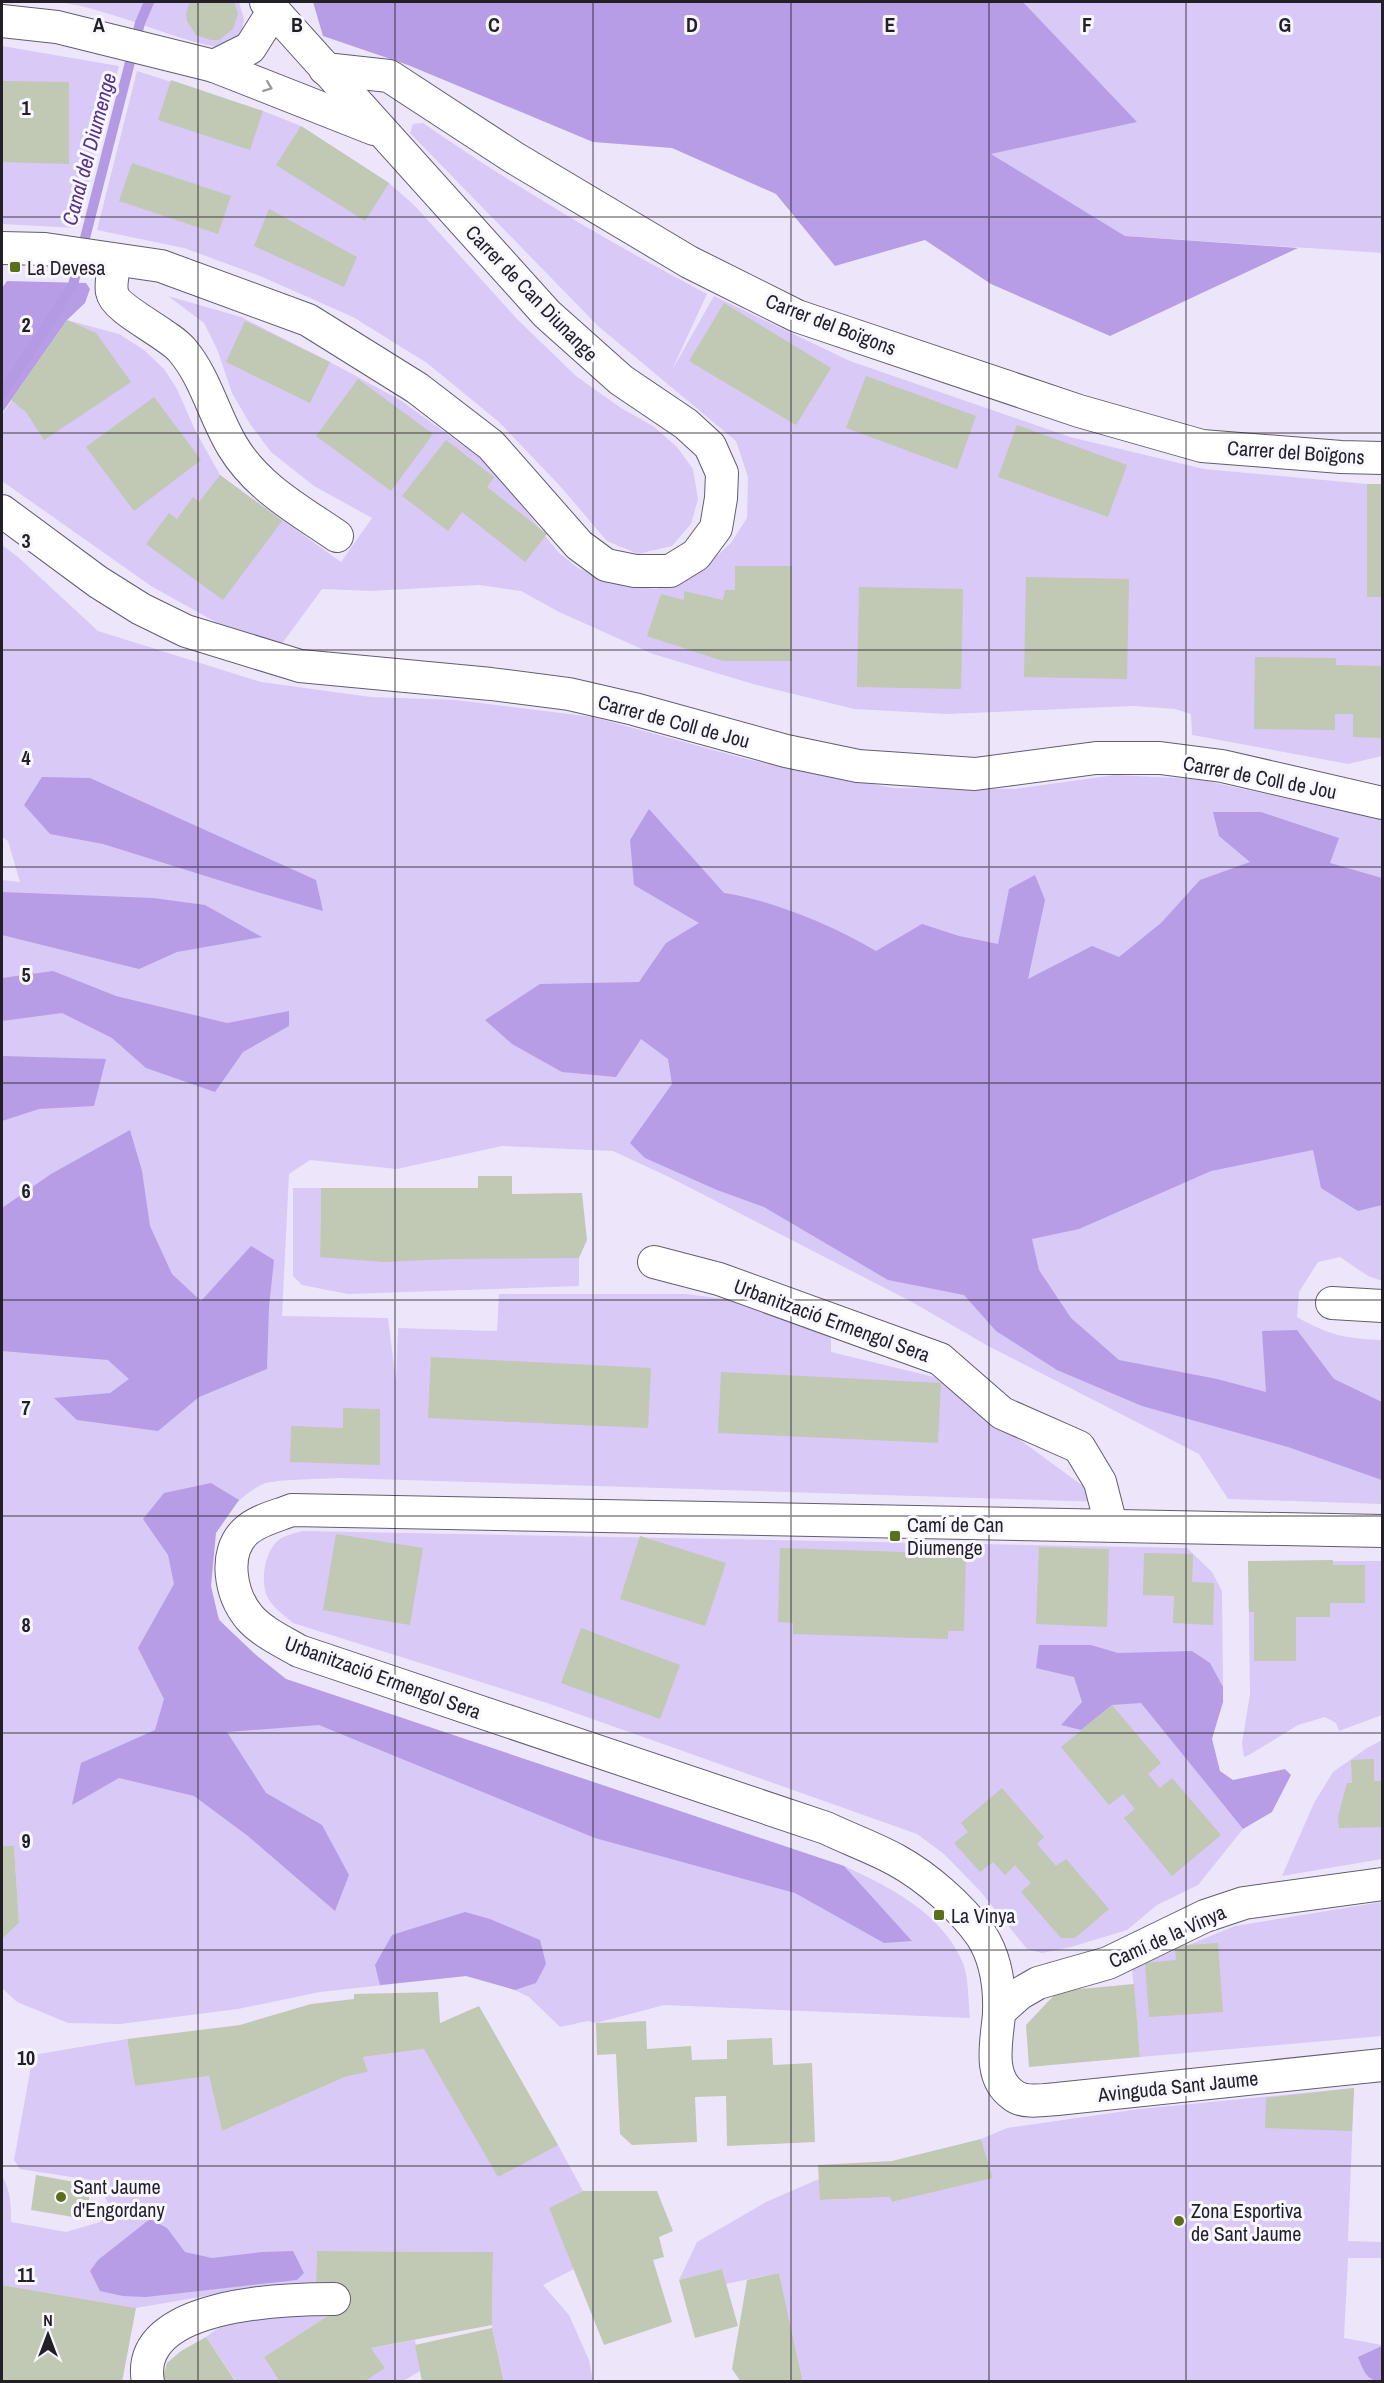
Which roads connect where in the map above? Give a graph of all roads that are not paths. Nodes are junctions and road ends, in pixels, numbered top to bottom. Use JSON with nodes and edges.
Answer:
{"nodes":[{"id":1,"x":270,"y":6,"type":"edge"},
{"id":2,"x":2,"y":21,"type":"edge"},
{"id":3,"x":214,"y":66,"type":"junction"},
{"id":4,"x":325,"y":69,"type":"junction"},
{"id":5,"x":380,"y":131,"type":"junction"},
{"id":6,"x":2,"y":248,"type":"edge"},
{"id":7,"x":116,"y":260,"type":"junction"},
{"id":8,"x":1383,"y":458,"type":"edge"},
{"id":9,"x":2,"y":511,"type":"edge"},
{"id":10,"x":337,"y":536,"type":"dead end"},
{"id":11,"x":1383,"y":803,"type":"edge"},
{"id":12,"x":654,"y":1262,"type":"dead end"},
{"id":13,"x":1332,"y":1303,"type":"dead end"},
{"id":14,"x":1383,"y":1306,"type":"edge"},
{"id":15,"x":1111,"y":1525,"type":"junction"},
{"id":16,"x":1383,"y":1531,"type":"edge"},
{"id":17,"x":1383,"y":1884,"type":"edge"},
{"id":18,"x":999,"y":2012,"type":"junction"},
{"id":19,"x":995,"y":2061,"type":"joint"},
{"id":20,"x":1383,"y":2065,"type":"edge"},
{"id":21,"x":334,"y":2298,"type":"dead end"},
{"id":22,"x":148,"y":2382,"type":"edge"}],
"edges":[{"from":1,"to":3,"type":"street"},
{"from":1,"to":4,"type":"street","name":"Carrer de Can Diunange"},
{"from":2,"to":3,"type":"street"},
{"from":3,"to":5,"type":"street","one_way":true},
{"from":4,"to":5,"type":"street","name":"Carrer de Can Diunange"},
{"from":4,"to":8,"type":"street","name":"Carrer del Boïgons"},
{"from":5,"to":7,"type":"street","name":"Carrer de Can Diunange"},
{"from":6,"to":7,"type":"street","name":"Carrer de Can Diunange"},
{"from":7,"to":10,"type":"street"},
{"from":9,"to":11,"type":"street","name":"Carrer de Coll de Jou"},
{"from":12,"to":15,"type":"street","name":"Urbanització Ermengol Sera"},
{"from":13,"to":14,"type":"street"},
{"from":15,"to":16,"type":"street","name":"Urbanització Ermengol Sera"},
{"from":15,"to":18,"type":"street","name":"Urbanització Ermengol Sera"},
{"from":17,"to":18,"type":"street","name":"Camí de la Vinya"},
{"from":18,"to":19,"type":"street","name":"Urbanització Ermengol Sera"},
{"from":19,"to":20,"type":"street","name":"Avinguda Sant Jaume"},
{"from":21,"to":22,"type":"street"}]}
